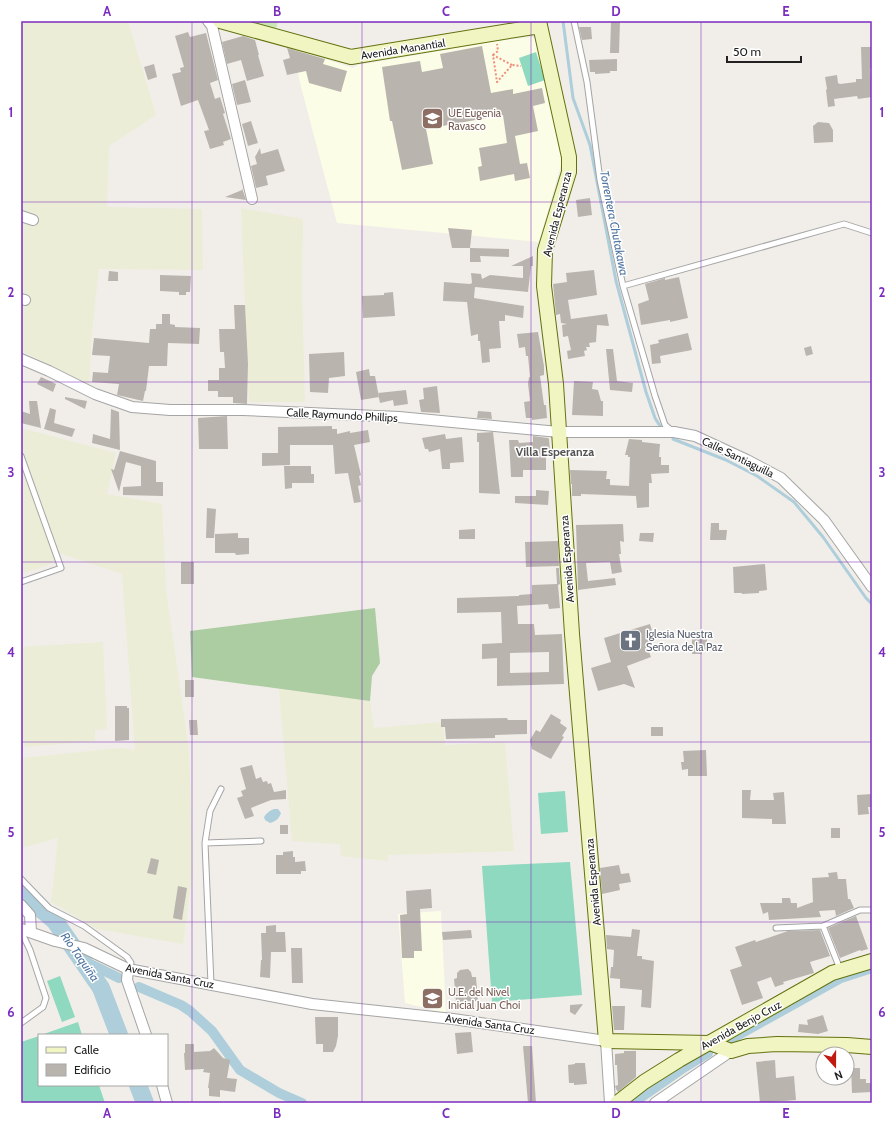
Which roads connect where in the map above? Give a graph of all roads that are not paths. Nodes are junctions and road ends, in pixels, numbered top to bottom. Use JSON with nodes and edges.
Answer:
{"nodes":[{"id":1,"x":208,"y":21,"type":"edge"},
{"id":2,"x":220,"y":21,"type":"edge"},
{"id":3,"x":574,"y":21,"type":"edge"},
{"id":4,"x":540,"y":23,"type":"edge"},
{"id":5,"x":252,"y":199,"type":"dead end"},
{"id":6,"x":21,"y":216,"type":"edge"},
{"id":7,"x":33,"y":220,"type":"dead end"},
{"id":8,"x":872,"y":233,"type":"edge"},
{"id":9,"x":623,"y":286,"type":"junction"},
{"id":10,"x":21,"y":359,"type":"edge"},
{"id":11,"x":559,"y":432,"type":"junction"},
{"id":12,"x":672,"y":432,"type":"junction"},
{"id":13,"x":21,"y":456,"type":"edge"},
{"id":14,"x":21,"y":582,"type":"edge"},
{"id":15,"x":872,"y":587,"type":"edge"},
{"id":16,"x":221,"y":789,"type":"dead end"},
{"id":17,"x":260,"y":841,"type":"dead end"},
{"id":18,"x":205,"y":843,"type":"junction"},
{"id":19,"x":21,"y":879,"type":"edge"},
{"id":20,"x":21,"y":905,"type":"edge"},
{"id":21,"x":872,"y":910,"type":"edge"},
{"id":22,"x":823,"y":926,"type":"junction"},
{"id":23,"x":776,"y":928,"type":"dead end"},
{"id":24,"x":24,"y":931,"type":"edge"},
{"id":25,"x":872,"y":962,"type":"edge"},
{"id":26,"x":128,"y":969,"type":"junction"},
{"id":27,"x":840,"y":970,"type":"junction"},
{"id":28,"x":211,"y":984,"type":"junction"},
{"id":29,"x":21,"y":1023,"type":"edge"},
{"id":30,"x":146,"y":1034,"type":"edge"},
{"id":31,"x":606,"y":1041,"type":"junction"},
{"id":32,"x":710,"y":1043,"type":"junction"},
{"id":33,"x":872,"y":1047,"type":"edge"},
{"id":34,"x":731,"y":1051,"type":"junction"},
{"id":35,"x":162,"y":1086,"type":"edge"},
{"id":36,"x":167,"y":1103,"type":"edge"},
{"id":37,"x":610,"y":1103,"type":"edge"},
{"id":38,"x":617,"y":1103,"type":"edge"},
{"id":39,"x":655,"y":1103,"type":"edge"}],
"edges":[{"from":1,"to":5,"type":"street"},
{"from":2,"to":4,"type":"main road","name":"Avenida Manantial"},
{"from":3,"to":9,"type":"lane"},
{"from":4,"to":11,"type":"main road","name":"Avenida Esperanza"},
{"from":6,"to":7,"type":"street"},
{"from":8,"to":9,"type":"lane"},
{"from":9,"to":12,"type":"lane"},
{"from":10,"to":11,"type":"street","name":"Calle Raymundo Phillips"},
{"from":11,"to":12,"type":"street","name":"Calle Raymundo Phillips"},
{"from":11,"to":31,"type":"main road","name":"Avenida Esperanza"},
{"from":12,"to":15,"type":"street","name":"Calle Santiaguilla"},
{"from":13,"to":14,"type":"lane"},
{"from":16,"to":18,"type":"lane"},
{"from":17,"to":18,"type":"lane"},
{"from":18,"to":28,"type":"lane"},
{"from":19,"to":26,"type":"lane"},
{"from":20,"to":24,"type":"street"},
{"from":21,"to":22,"type":"lane"},
{"from":22,"to":23,"type":"lane"},
{"from":22,"to":27,"type":"lane"},
{"from":24,"to":26,"type":"street","name":"Avenida Santa Cruz"},
{"from":24,"to":29,"type":"lane"},
{"from":25,"to":27,"type":"main road","name":"Avenida Benjo Cruz"},
{"from":26,"to":28,"type":"street","name":"Avenida Santa Cruz"},
{"from":26,"to":30,"type":"street"},
{"from":27,"to":32,"type":"main road","name":"Avenida Benjo Cruz"},
{"from":28,"to":31,"type":"street","name":"Avenida Santa Cruz"},
{"from":31,"to":32,"type":"main road","name":"Avenida Santa Cruz"},
{"from":31,"to":37,"type":"street","name":"Avenida Esperanza"},
{"from":32,"to":34,"type":"main road","name":"Avenida Santa Cruz"},
{"from":32,"to":38,"type":"main road","name":"Avenida Benjo Cruz"},
{"from":33,"to":34,"type":"main road"},
{"from":34,"to":39,"type":"street","name":"Avenida Benjo Cruz"},
{"from":35,"to":36,"type":"street"}]}
